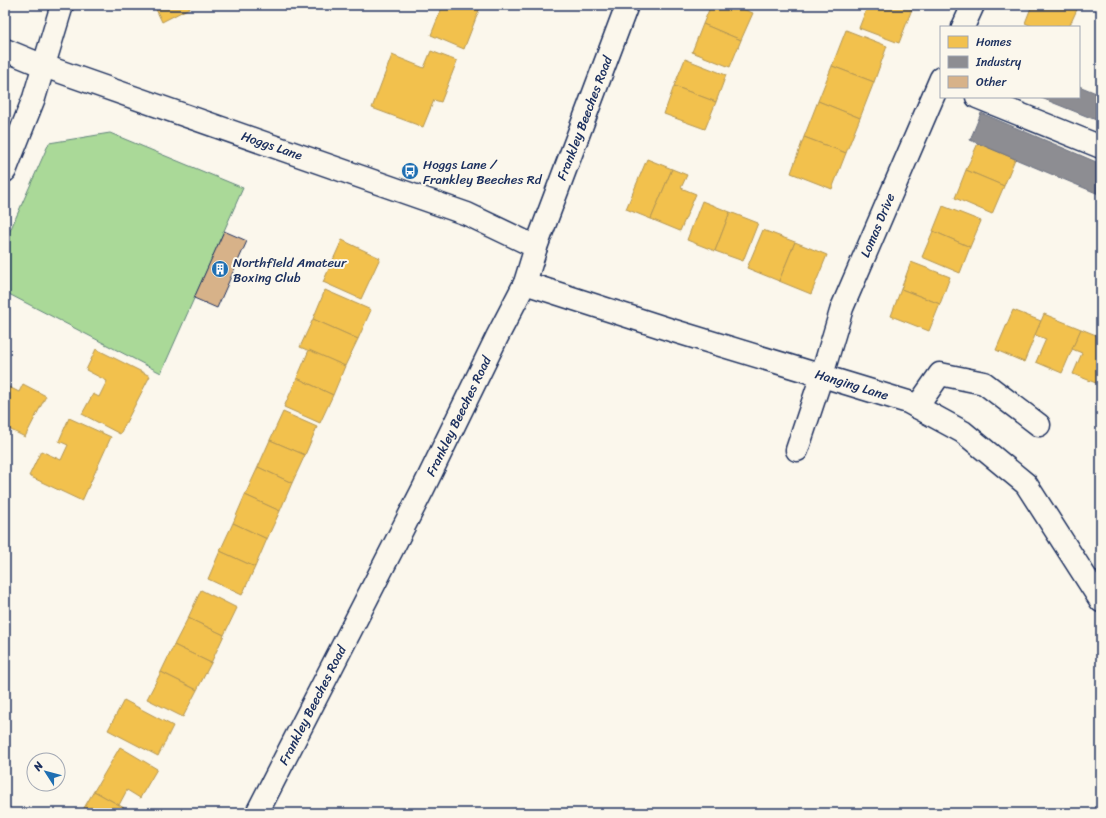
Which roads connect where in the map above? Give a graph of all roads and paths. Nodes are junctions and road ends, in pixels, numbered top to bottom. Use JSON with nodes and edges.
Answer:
{"nodes":[{"id":1,"x":62,"y":5,"type":"edge"},
{"id":2,"x":627,"y":5,"type":"edge"},
{"id":3,"x":973,"y":5,"type":"edge"},
{"id":4,"x":963,"y":26,"type":"edge"},
{"id":5,"x":5,"y":50,"type":"edge"},
{"id":6,"x":44,"y":66,"type":"junction"},
{"id":7,"x":940,"y":83,"type":"edge"},
{"id":8,"x":979,"y":98,"type":"edge"},
{"id":9,"x":1101,"y":147,"type":"edge"},
{"id":10,"x":5,"y":171,"type":"edge"},
{"id":11,"x":536,"y":247,"type":"junction"},
{"id":12,"x":525,"y":283,"type":"junction"},
{"id":13,"x":822,"y":375,"type":"junction"},
{"id":14,"x":917,"y":407,"type":"junction"},
{"id":15,"x":1039,"y":425,"type":"dead end"},
{"id":16,"x":796,"y":450,"type":"dead end"},
{"id":17,"x":1101,"y":601,"type":"edge"},
{"id":18,"x":257,"y":813,"type":"edge"}],
"edges":[{"from":1,"to":6,"type":"street"},
{"from":2,"to":11,"type":"street","name":"Frankley Beeches Road"},
{"from":3,"to":4,"type":"street"},
{"from":5,"to":6,"type":"street","name":"Hoggs Lane"},
{"from":6,"to":10,"type":"street"},
{"from":6,"to":11,"type":"street","name":"Hoggs Lane"},
{"from":7,"to":13,"type":"street","name":"Lomas Drive"},
{"from":8,"to":9,"type":"street"},
{"from":11,"to":12,"type":"street","name":"Frankley Beeches Road"},
{"from":12,"to":13,"type":"street","name":"Hanging Lane"},
{"from":12,"to":18,"type":"street","name":"Frankley Beeches Road"},
{"from":13,"to":14,"type":"street","name":"Hanging Lane"},
{"from":13,"to":16,"type":"street","name":"Lomas Drive"},
{"from":14,"to":15,"type":"street"},
{"from":14,"to":17,"type":"street","name":"Hanging Lane"}]}
